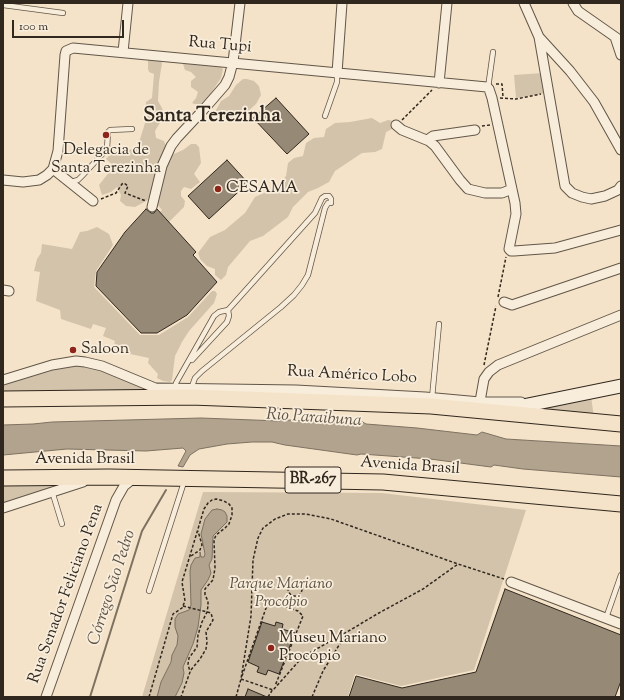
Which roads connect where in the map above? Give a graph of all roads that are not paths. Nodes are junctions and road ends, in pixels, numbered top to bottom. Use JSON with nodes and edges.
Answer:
{"nodes":[{"id":1,"x":128,"y":3,"type":"edge"},
{"id":2,"x":240,"y":3,"type":"edge"},
{"id":3,"x":342,"y":3,"type":"edge"},
{"id":4,"x":447,"y":3,"type":"edge"},
{"id":5,"x":524,"y":3,"type":"edge"},
{"id":6,"x":573,"y":3,"type":"edge"},
{"id":7,"x":3,"y":5,"type":"edge"},
{"id":8,"x":63,"y":13,"type":"dead end"},
{"id":9,"x":539,"y":37,"type":"junction"},
{"id":10,"x":618,"y":39,"type":"edge"},
{"id":11,"x":123,"y":52,"type":"junction"},
{"id":12,"x":493,"y":52,"type":"dead end"},
{"id":13,"x":621,"y":55,"type":"edge"},
{"id":14,"x":233,"y":62,"type":"junction"},
{"id":15,"x":337,"y":73,"type":"junction"},
{"id":16,"x":439,"y":83,"type":"junction"},
{"id":17,"x":490,"y":87,"type":"junction"},
{"id":18,"x":325,"y":116,"type":"dead end"},
{"id":19,"x":396,"y":125,"type":"road end"},
{"id":20,"x":132,"y":129,"type":"dead end"},
{"id":21,"x":475,"y":130,"type":"road end"},
{"id":22,"x":429,"y":141,"type":"junction"},
{"id":23,"x":621,"y":150,"type":"edge"},
{"id":24,"x":53,"y":169,"type":"junction"},
{"id":25,"x":3,"y":180,"type":"edge"},
{"id":26,"x":70,"y":182,"type":"junction"},
{"id":27,"x":621,"y":186,"type":"edge"},
{"id":28,"x":512,"y":189,"type":"junction"},
{"id":29,"x":93,"y":201,"type":"road end"},
{"id":30,"x":152,"y":205,"type":"road end"},
{"id":31,"x":621,"y":230,"type":"edge"},
{"id":32,"x":621,"y":268,"type":"edge"},
{"id":33,"x":504,"y":302,"type":"dead end"},
{"id":34,"x":228,"y":310,"type":"junction"},
{"id":35,"x":621,"y":315,"type":"edge"},
{"id":36,"x":439,"y":324,"type":"dead end"},
{"id":37,"x":186,"y":366,"type":"junction"},
{"id":38,"x":3,"y":380,"type":"edge"},
{"id":39,"x":621,"y":386,"type":"edge"},
{"id":40,"x":182,"y":393,"type":"junction"},
{"id":41,"x":3,"y":400,"type":"edge"},
{"id":42,"x":432,"y":402,"type":"junction"},
{"id":43,"x":547,"y":402,"type":"junction"},
{"id":44,"x":479,"y":406,"type":"junction"},
{"id":45,"x":494,"y":412,"type":"junction"},
{"id":46,"x":621,"y":424,"type":"edge"},
{"id":47,"x":104,"y":477,"type":"junction"},
{"id":48,"x":3,"y":478,"type":"edge"},
{"id":49,"x":134,"y":478,"type":"junction"},
{"id":50,"x":185,"y":478,"type":"junction"},
{"id":51,"x":52,"y":491,"type":"junction"},
{"id":52,"x":116,"y":500,"type":"junction"},
{"id":53,"x":621,"y":504,"type":"edge"},
{"id":54,"x":3,"y":508,"type":"edge"},
{"id":55,"x":62,"y":524,"type":"dead end"},
{"id":56,"x":621,"y":575,"type":"edge"},
{"id":57,"x":511,"y":582,"type":"road end"},
{"id":58,"x":149,"y":591,"type":"dead end"},
{"id":59,"x":606,"y":618,"type":"junction"},
{"id":60,"x":621,"y":624,"type":"edge"},
{"id":61,"x":46,"y":697,"type":"edge"}],
"edges":[{"from":1,"to":11,"type":"street"},
{"from":2,"to":14,"type":"street"},
{"from":3,"to":15,"type":"street"},
{"from":4,"to":16,"type":"street"},
{"from":5,"to":9,"type":"street"},
{"from":6,"to":10,"type":"street"},
{"from":7,"to":8,"type":"lane"},
{"from":9,"to":23,"type":"street"},
{"from":9,"to":27,"type":"street"},
{"from":10,"to":13,"type":"street"},
{"from":11,"to":14,"type":"street","name":"Rua Tupi"},
{"from":11,"to":24,"type":"street","name":"Rua Tupi"},
{"from":12,"to":17,"type":"lane"},
{"from":14,"to":15,"type":"street","name":"Rua Tupi"},
{"from":14,"to":30,"type":"street"},
{"from":15,"to":16,"type":"street","name":"Rua Tupi"},
{"from":15,"to":18,"type":"lane"},
{"from":16,"to":17,"type":"street","name":"Rua Tupi"},
{"from":17,"to":28,"type":"street"},
{"from":19,"to":22,"type":"street"},
{"from":20,"to":26,"type":"lane"},
{"from":21,"to":22,"type":"street"},
{"from":22,"to":28,"type":"street"},
{"from":24,"to":25,"type":"street"},
{"from":24,"to":26,"type":"street"},
{"from":26,"to":29,"type":"street"},
{"from":28,"to":31,"type":"street"},
{"from":32,"to":33,"type":"street"},
{"from":34,"to":37,"type":"lane"},
{"from":34,"to":37,"type":"lane"},
{"from":34,"to":40,"type":"lane"},
{"from":35,"to":44,"type":"street"},
{"from":36,"to":42,"type":"lane"},
{"from":37,"to":40,"type":"lane"},
{"from":38,"to":40,"type":"street"},
{"from":39,"to":43,"type":"main road"},
{"from":40,"to":41,"type":"highway"},
{"from":40,"to":42,"type":"highway"},
{"from":42,"to":44,"type":"highway"},
{"from":43,"to":44,"type":"street"},
{"from":43,"to":45,"type":"main road"},
{"from":44,"to":45,"type":"highway"},
{"from":45,"to":46,"type":"highway"},
{"from":47,"to":48,"type":"highway","name":"Avenida Brasil","number":"BR-267"},
{"from":47,"to":49,"type":"highway","name":"Avenida Brasil","number":"BR-267"},
{"from":47,"to":51,"type":"street"},
{"from":47,"to":52,"type":"street","name":"Rua Senador Feliciano Pena"},
{"from":49,"to":50,"type":"highway","name":"Avenida Brasil","number":"BR-267"},
{"from":49,"to":52,"type":"street","name":"Rua Senador Feliciano Pena"},
{"from":50,"to":53,"type":"highway","name":"Avenida Brasil","number":"BR-267"},
{"from":50,"to":58,"type":"lane"},
{"from":51,"to":54,"type":"street"},
{"from":51,"to":55,"type":"lane"},
{"from":52,"to":61,"type":"street","name":"Rua Senador Feliciano Pena"},
{"from":56,"to":59,"type":"lane"},
{"from":57,"to":59,"type":"street"},
{"from":59,"to":60,"type":"street"}]}
